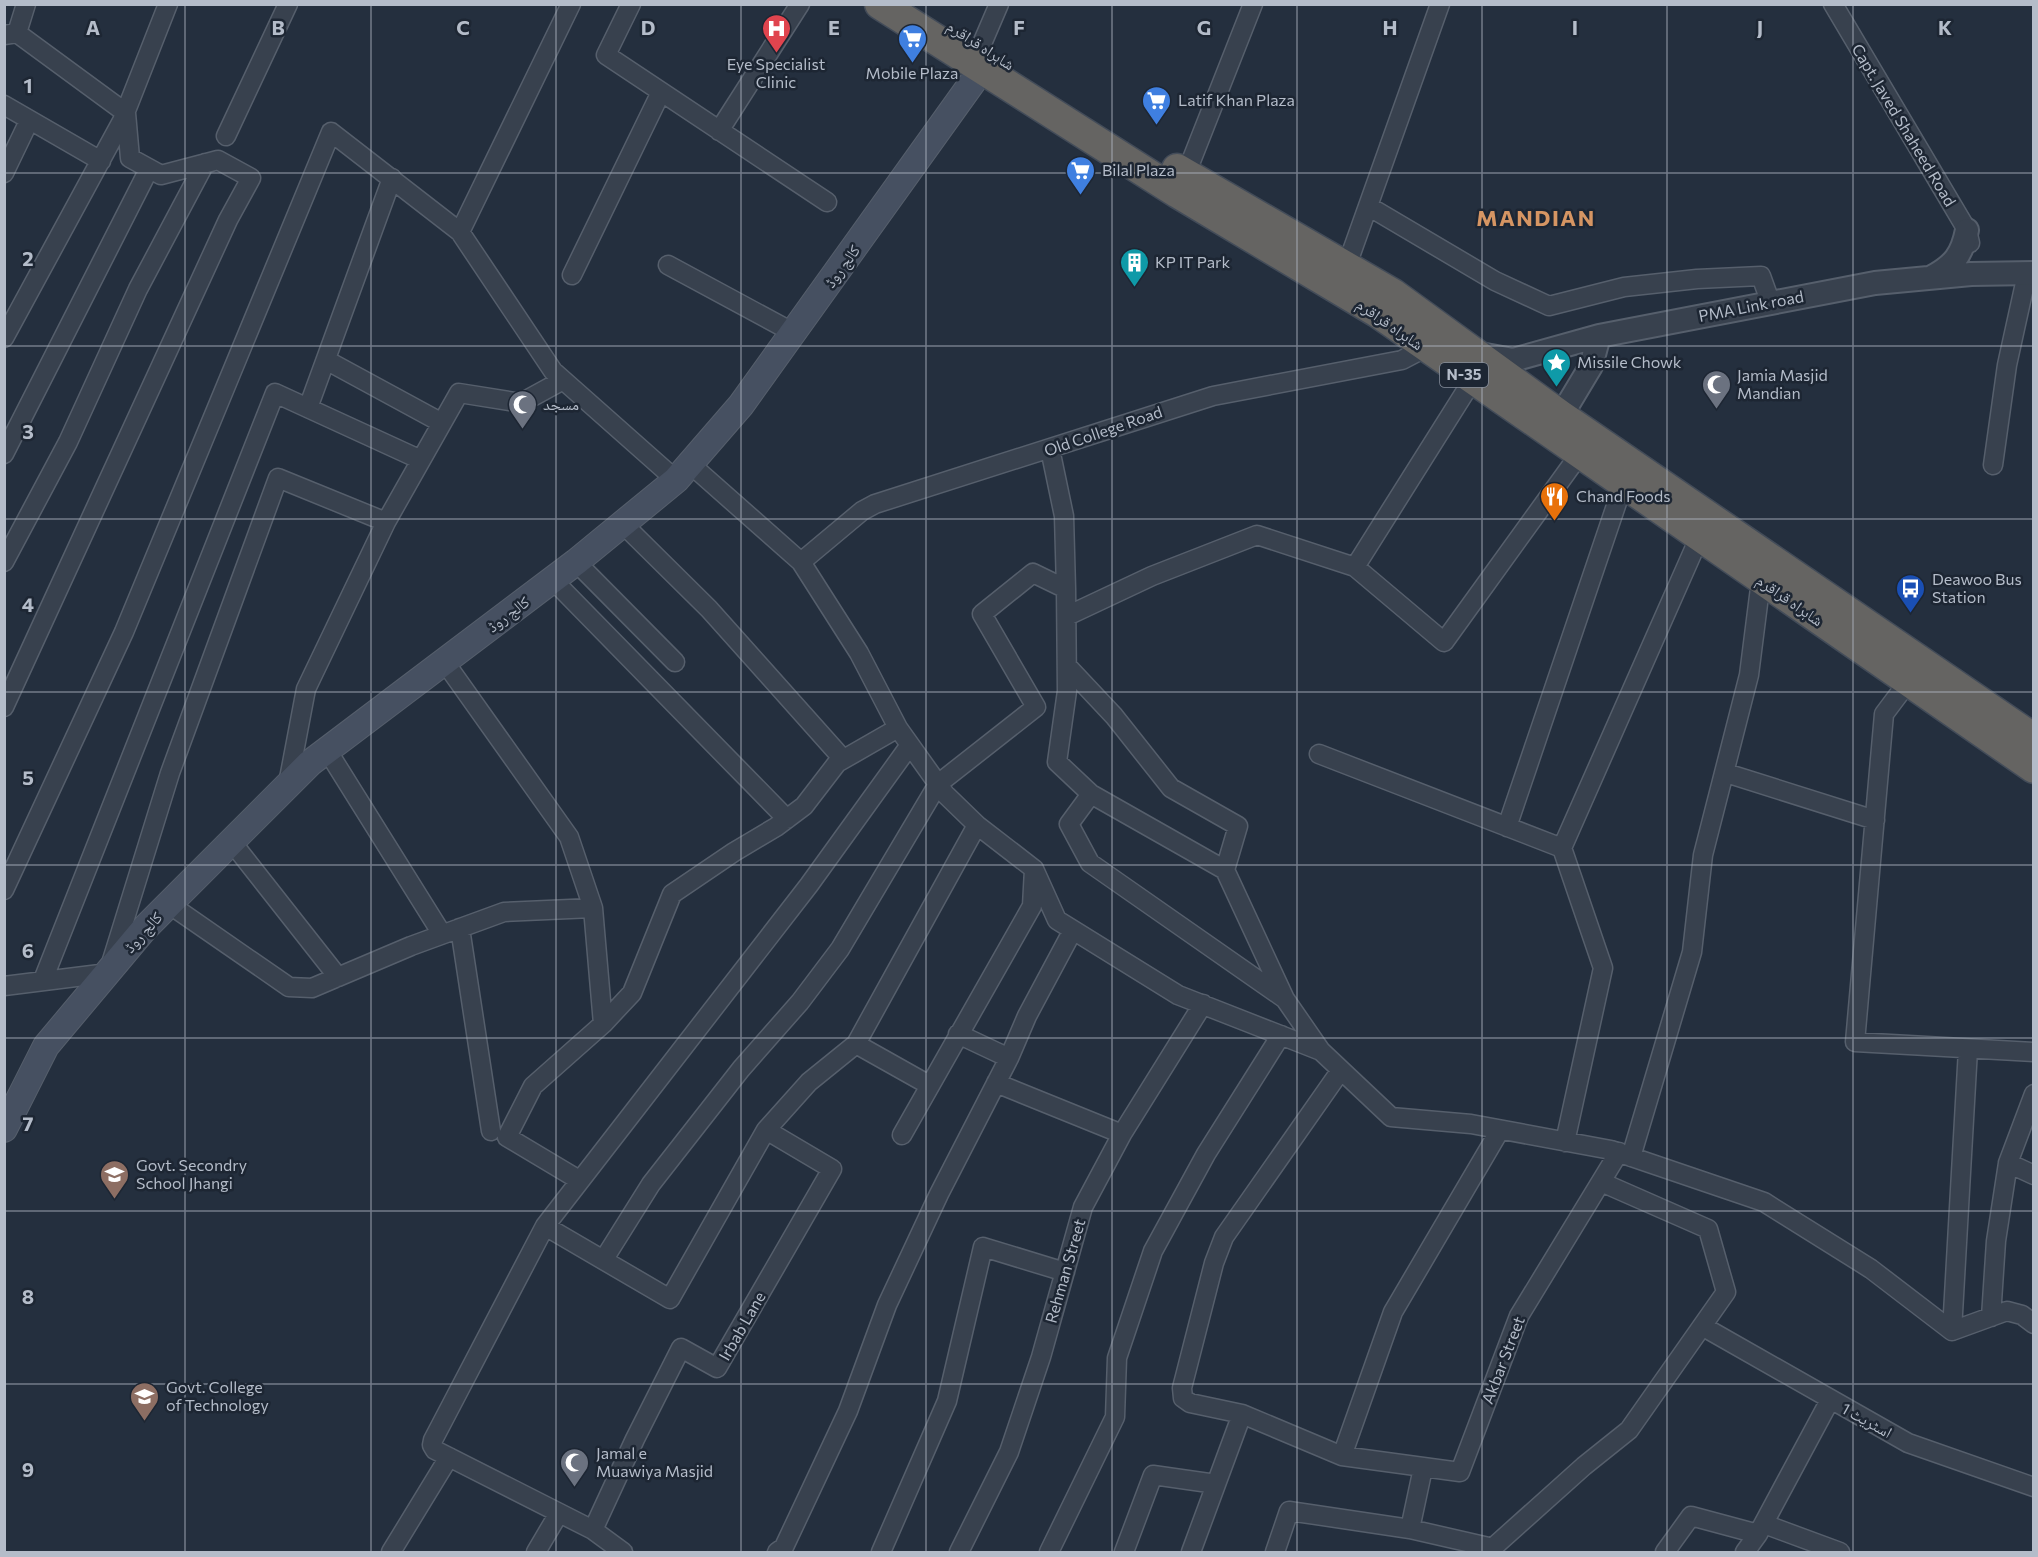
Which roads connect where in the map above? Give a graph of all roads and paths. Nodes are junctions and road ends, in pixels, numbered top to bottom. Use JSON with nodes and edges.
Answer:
{"nodes":[{"id":1,"x":26,"y":4,"type":"edge"},
{"id":2,"x":168,"y":4,"type":"edge"},
{"id":3,"x":288,"y":4,"type":"edge"},
{"id":4,"x":571,"y":4,"type":"edge"},
{"id":5,"x":631,"y":4,"type":"edge"},
{"id":6,"x":800,"y":4,"type":"edge"},
{"id":7,"x":880,"y":4,"type":"edge"},
{"id":8,"x":919,"y":4,"type":"edge"},
{"id":9,"x":999,"y":4,"type":"edge"},
{"id":10,"x":1253,"y":4,"type":"edge"},
{"id":11,"x":1440,"y":4,"type":"edge"},
{"id":12,"x":1833,"y":4,"type":"edge"},
{"id":13,"x":11,"y":34,"type":"edge"},
{"id":14,"x":981,"y":58,"type":"junction"},
{"id":15,"x":661,"y":92,"type":"junction"},
{"id":16,"x":4,"y":105,"type":"edge"},
{"id":17,"x":126,"y":113,"type":"junction"},
{"id":18,"x":29,"y":121,"type":"junction"},
{"id":19,"x":720,"y":131,"type":"junction"},
{"id":20,"x":226,"y":135,"type":"dead end"},
{"id":21,"x":101,"y":160,"type":"junction"},
{"id":22,"x":205,"y":163,"type":"junction"},
{"id":23,"x":149,"y":169,"type":"junction"},
{"id":24,"x":4,"y":173,"type":"edge"},
{"id":25,"x":1186,"y":174,"type":"junction"},
{"id":26,"x":392,"y":178,"type":"junction"},
{"id":27,"x":827,"y":202,"type":"dead end"},
{"id":28,"x":1368,"y":206,"type":"junction"},
{"id":29,"x":460,"y":232,"type":"junction"},
{"id":30,"x":1969,"y":239,"type":"junction"},
{"id":31,"x":1347,"y":265,"type":"junction"},
{"id":32,"x":668,"y":266,"type":"dead end"},
{"id":33,"x":2030,"y":273,"type":"edge"},
{"id":34,"x":572,"y":274,"type":"dead end"},
{"id":35,"x":2003,"y":274,"type":"junction"},
{"id":36,"x":1931,"y":278,"type":"junction"},
{"id":37,"x":1770,"y":301,"type":"junction"},
{"id":38,"x":794,"y":333,"type":"junction"},
{"id":39,"x":1599,"y":336,"type":"junction"},
{"id":40,"x":4,"y":338,"type":"edge"},
{"id":41,"x":1425,"y":348,"type":"junction"},
{"id":42,"x":326,"y":360,"type":"junction"},
{"id":43,"x":1472,"y":366,"type":"junction"},
{"id":44,"x":563,"y":380,"type":"junction"},
{"id":45,"x":308,"y":408,"type":"junction"},
{"id":46,"x":1561,"y":416,"type":"junction"},
{"id":47,"x":442,"y":423,"type":"junction"},
{"id":48,"x":1050,"y":449,"type":"junction"},
{"id":49,"x":4,"y":454,"type":"edge"},
{"id":50,"x":1579,"y":455,"type":"junction"},
{"id":51,"x":421,"y":460,"type":"junction"},
{"id":52,"x":1993,"y":465,"type":"dead end"},
{"id":53,"x":682,"y":472,"type":"junction"},
{"id":54,"x":1623,"y":485,"type":"junction"},
{"id":55,"x":386,"y":522,"type":"junction"},
{"id":56,"x":623,"y":524,"type":"junction"},
{"id":57,"x":1699,"y":538,"type":"junction"},
{"id":58,"x":4,"y":562,"type":"edge"},
{"id":59,"x":576,"y":562,"type":"junction"},
{"id":60,"x":801,"y":562,"type":"junction"},
{"id":61,"x":1356,"y":567,"type":"junction"},
{"id":62,"x":553,"y":580,"type":"junction"},
{"id":63,"x":1761,"y":580,"type":"junction"},
{"id":64,"x":1066,"y":589,"type":"junction"},
{"id":65,"x":1067,"y":616,"type":"junction"},
{"id":66,"x":1871,"y":642,"type":"junction"},
{"id":67,"x":444,"y":661,"type":"junction"},
{"id":68,"x":675,"y":662,"type":"dead end"},
{"id":69,"x":1067,"y":666,"type":"junction"},
{"id":70,"x":1908,"y":682,"type":"junction"},
{"id":71,"x":4,"y":707,"type":"edge"},
{"id":72,"x":898,"y":728,"type":"junction"},
{"id":73,"x":2034,"y":739,"type":"edge"},
{"id":74,"x":910,"y":745,"type":"junction"},
{"id":75,"x":327,"y":750,"type":"junction"},
{"id":76,"x":1319,"y":754,"type":"dead end"},
{"id":77,"x":843,"y":759,"type":"junction"},
{"id":78,"x":2034,"y":768,"type":"edge"},
{"id":79,"x":1726,"y":773,"type":"junction"},
{"id":80,"x":288,"y":784,"type":"junction"},
{"id":81,"x":938,"y":784,"type":"junction"},
{"id":82,"x":1091,"y":794,"type":"junction"},
{"id":83,"x":787,"y":819,"type":"junction"},
{"id":84,"x":1875,"y":820,"type":"junction"},
{"id":85,"x":977,"y":825,"type":"junction"},
{"id":86,"x":1507,"y":827,"type":"junction"},
{"id":87,"x":231,"y":841,"type":"junction"},
{"id":88,"x":1562,"y":848,"type":"junction"},
{"id":89,"x":1034,"y":869,"type":"junction"},
{"id":90,"x":1225,"y":870,"type":"junction"},
{"id":91,"x":4,"y":890,"type":"edge"},
{"id":92,"x":169,"y":904,"type":"junction"},
{"id":93,"x":593,"y":908,"type":"junction"},
{"id":94,"x":460,"y":928,"type":"junction"},
{"id":95,"x":1073,"y":930,"type":"junction"},
{"id":96,"x":442,"y":934,"type":"junction"},
{"id":97,"x":108,"y":973,"type":"junction"},
{"id":98,"x":338,"y":977,"type":"junction"},
{"id":99,"x":43,"y":980,"type":"junction"},
{"id":100,"x":4,"y":986,"type":"edge"},
{"id":101,"x":1285,"y":999,"type":"junction"},
{"id":102,"x":1203,"y":1004,"type":"junction"},
{"id":103,"x":603,"y":1024,"type":"junction"},
{"id":104,"x":958,"y":1034,"type":"junction"},
{"id":105,"x":1281,"y":1035,"type":"junction"},
{"id":106,"x":856,"y":1044,"type":"junction"},
{"id":107,"x":1968,"y":1048,"type":"junction"},
{"id":108,"x":1321,"y":1051,"type":"junction"},
{"id":109,"x":2034,"y":1052,"type":"edge"},
{"id":110,"x":1009,"y":1058,"type":"junction"},
{"id":111,"x":1341,"y":1070,"type":"junction"},
{"id":112,"x":996,"y":1083,"type":"junction"},
{"id":113,"x":929,"y":1086,"type":"junction"},
{"id":114,"x":2034,"y":1094,"type":"edge"},
{"id":115,"x":4,"y":1129,"type":"edge"},
{"id":116,"x":766,"y":1130,"type":"junction"},
{"id":117,"x":1500,"y":1130,"type":"junction"},
{"id":118,"x":491,"y":1131,"type":"dead end"},
{"id":119,"x":1122,"y":1134,"type":"junction"},
{"id":120,"x":902,"y":1135,"type":"dead end"},
{"id":121,"x":1565,"y":1142,"type":"junction"},
{"id":122,"x":1625,"y":1155,"type":"junction"},
{"id":123,"x":2008,"y":1163,"type":"junction"},
{"id":124,"x":2034,"y":1175,"type":"edge"},
{"id":125,"x":579,"y":1180,"type":"junction"},
{"id":126,"x":1601,"y":1182,"type":"junction"},
{"id":127,"x":545,"y":1226,"type":"junction"},
{"id":128,"x":604,"y":1259,"type":"junction"},
{"id":129,"x":1065,"y":1272,"type":"junction"},
{"id":130,"x":1991,"y":1317,"type":"junction"},
{"id":131,"x":2034,"y":1324,"type":"edge"},
{"id":132,"x":1702,"y":1326,"type":"junction"},
{"id":133,"x":1952,"y":1331,"type":"junction"},
{"id":134,"x":1830,"y":1400,"type":"junction"},
{"id":135,"x":1242,"y":1414,"type":"junction"},
{"id":136,"x":1342,"y":1456,"type":"junction"},
{"id":137,"x":449,"y":1457,"type":"junction"},
{"id":138,"x":1423,"y":1468,"type":"junction"},
{"id":139,"x":1216,"y":1485,"type":"junction"},
{"id":140,"x":2034,"y":1487,"type":"edge"},
{"id":141,"x":559,"y":1513,"type":"junction"},
{"id":142,"x":1410,"y":1529,"type":"junction"},
{"id":143,"x":1761,"y":1529,"type":"junction"},
{"id":144,"x":593,"y":1530,"type":"junction"},
{"id":145,"x":1491,"y":1550,"type":"edge"},
{"id":146,"x":391,"y":1552,"type":"edge"},
{"id":147,"x":536,"y":1552,"type":"edge"},
{"id":148,"x":623,"y":1552,"type":"edge"},
{"id":149,"x":777,"y":1552,"type":"edge"},
{"id":150,"x":881,"y":1552,"type":"edge"},
{"id":151,"x":959,"y":1552,"type":"edge"},
{"id":152,"x":1049,"y":1552,"type":"edge"},
{"id":153,"x":1124,"y":1552,"type":"edge"},
{"id":154,"x":1191,"y":1552,"type":"edge"},
{"id":155,"x":1275,"y":1552,"type":"edge"},
{"id":156,"x":1665,"y":1552,"type":"edge"},
{"id":157,"x":1745,"y":1552,"type":"edge"},
{"id":158,"x":1840,"y":1552,"type":"edge"}],
"edges":[{"from":1,"to":13,"type":"street"},
{"from":2,"to":17,"type":"street"},
{"from":3,"to":20,"type":"street"},
{"from":4,"to":29,"type":"street"},
{"from":5,"to":15,"type":"street"},
{"from":6,"to":19,"type":"street"},
{"from":7,"to":14,"type":"highway","name":"شاہراہ قراقرم","number":"N-35"},
{"from":8,"to":14,"type":"highway","name":"شاہراہ قراقرم","number":"N-35"},
{"from":9,"to":14,"type":"street"},
{"from":10,"to":25,"type":"street"},
{"from":11,"to":28,"type":"street"},
{"from":12,"to":30,"type":"street","name":"Capt. Javed Shaheed Road"},
{"from":13,"to":17,"type":"street"},
{"from":14,"to":25,"type":"highway","name":"شاہراہ قراقرم","number":"N-35"},
{"from":14,"to":38,"type":"main road","name":"کالج روڈ"},
{"from":14,"to":41,"type":"highway","name":"شاہراہ قراقرم","number":"N-35"},
{"from":15,"to":19,"type":"street"},
{"from":15,"to":34,"type":"street"},
{"from":16,"to":18,"type":"street"},
{"from":17,"to":21,"type":"street"},
{"from":17,"to":23,"type":"street"},
{"from":18,"to":21,"type":"street"},
{"from":18,"to":24,"type":"street"},
{"from":19,"to":27,"type":"street"},
{"from":21,"to":40,"type":"street"},
{"from":22,"to":23,"type":"street"},
{"from":22,"to":58,"type":"street"},
{"from":22,"to":71,"type":"street"},
{"from":23,"to":49,"type":"street"},
{"from":25,"to":31,"type":"highway","name":"شاہراہ قراقرم","number":"N-35"},
{"from":26,"to":29,"type":"street"},
{"from":26,"to":42,"type":"street"},
{"from":26,"to":91,"type":"street"},
{"from":28,"to":31,"type":"street"},
{"from":28,"to":37,"type":"street"},
{"from":29,"to":44,"type":"street"},
{"from":30,"to":35,"type":"street"},
{"from":30,"to":36,"type":"street"},
{"from":31,"to":43,"type":"highway","name":"شاہراہ قراقرم","number":"N-35"},
{"from":32,"to":38,"type":"street"},
{"from":33,"to":35,"type":"street","name":"PMA Link road"},
{"from":33,"to":52,"type":"street"},
{"from":35,"to":36,"type":"street","name":"PMA Link road"},
{"from":36,"to":37,"type":"street","name":"PMA Link road"},
{"from":37,"to":39,"type":"street","name":"PMA Link road"},
{"from":38,"to":53,"type":"main road","name":"کالج روڈ"},
{"from":39,"to":43,"type":"street","name":"PMA Link road"},
{"from":39,"to":46,"type":"street"},
{"from":41,"to":43,"type":"highway","name":"شاہراہ قراقرم","number":"N-35"},
{"from":41,"to":48,"type":"street","name":"Old College Road"},
{"from":42,"to":45,"type":"street"},
{"from":42,"to":47,"type":"street"},
{"from":43,"to":46,"type":"highway","name":"شاہراہ قراقرم","number":"N-35"},
{"from":43,"to":50,"type":"highway","name":"شاہراہ قراقرم","number":"N-35"},
{"from":43,"to":61,"type":"street"},
{"from":44,"to":47,"type":"street"},
{"from":44,"to":53,"type":"street"},
{"from":45,"to":51,"type":"street"},
{"from":45,"to":99,"type":"street"},
{"from":46,"to":66,"type":"highway","name":"شاہراہ قراقرم","number":"N-35"},
{"from":47,"to":51,"type":"street"},
{"from":48,"to":60,"type":"street","name":"Old College Road"},
{"from":48,"to":64,"type":"street"},
{"from":50,"to":54,"type":"highway","name":"شاہراہ قراقرم","number":"N-35"},
{"from":50,"to":61,"type":"street"},
{"from":51,"to":55,"type":"street"},
{"from":53,"to":56,"type":"main road","name":"کالج روڈ"},
{"from":53,"to":60,"type":"street"},
{"from":54,"to":57,"type":"highway","name":"شاہراہ قراقرم","number":"N-35"},
{"from":54,"to":86,"type":"street"},
{"from":55,"to":80,"type":"street"},
{"from":55,"to":97,"type":"street"},
{"from":56,"to":59,"type":"main road","name":"کالج روڈ"},
{"from":56,"to":77,"type":"street"},
{"from":57,"to":63,"type":"highway","name":"شاہراہ قراقرم","number":"N-35"},
{"from":57,"to":88,"type":"street"},
{"from":59,"to":62,"type":"main road","name":"کالج روڈ"},
{"from":59,"to":68,"type":"street"},
{"from":60,"to":72,"type":"street"},
{"from":61,"to":65,"type":"street"},
{"from":62,"to":67,"type":"main road","name":"کالج روڈ"},
{"from":62,"to":83,"type":"street"},
{"from":63,"to":66,"type":"highway","name":"شاہراہ قراقرم","number":"N-35"},
{"from":63,"to":79,"type":"street","name":"Akbar Street"},
{"from":64,"to":65,"type":"street"},
{"from":64,"to":81,"type":"street"},
{"from":65,"to":69,"type":"street"},
{"from":66,"to":70,"type":"highway","name":"شاہراہ قراقرم","number":"N-35"},
{"from":66,"to":73,"type":"highway","name":"شاہراہ قراقرم","number":"N-35"},
{"from":67,"to":75,"type":"main road","name":"کالج روڈ"},
{"from":67,"to":93,"type":"street"},
{"from":69,"to":82,"type":"street"},
{"from":69,"to":90,"type":"street"},
{"from":70,"to":78,"type":"highway","name":"شاہراہ قراقرم","number":"N-35"},
{"from":70,"to":84,"type":"street"},
{"from":72,"to":74,"type":"street"},
{"from":72,"to":77,"type":"street"},
{"from":74,"to":81,"type":"street"},
{"from":74,"to":125,"type":"street"},
{"from":75,"to":80,"type":"main road","name":"کالج روڈ"},
{"from":75,"to":96,"type":"street"},
{"from":76,"to":86,"type":"street"},
{"from":77,"to":83,"type":"street"},
{"from":79,"to":84,"type":"street"},
{"from":79,"to":122,"type":"street","name":"Akbar Street"},
{"from":80,"to":87,"type":"main road","name":"کالج روڈ"},
{"from":81,"to":85,"type":"street"},
{"from":81,"to":128,"type":"street"},
{"from":82,"to":90,"type":"street"},
{"from":82,"to":101,"type":"street"},
{"from":83,"to":103,"type":"street"},
{"from":84,"to":107,"type":"street"},
{"from":85,"to":89,"type":"street"},
{"from":85,"to":106,"type":"street"},
{"from":86,"to":88,"type":"street"},
{"from":87,"to":92,"type":"main road","name":"کالج روڈ"},
{"from":87,"to":98,"type":"street"},
{"from":88,"to":121,"type":"street"},
{"from":89,"to":95,"type":"street"},
{"from":89,"to":104,"type":"street"},
{"from":90,"to":101,"type":"street"},
{"from":92,"to":97,"type":"main road","name":"کالج روڈ"},
{"from":92,"to":98,"type":"street"},
{"from":93,"to":94,"type":"street"},
{"from":93,"to":103,"type":"street"},
{"from":94,"to":96,"type":"street"},
{"from":94,"to":118,"type":"street"},
{"from":95,"to":102,"type":"street"},
{"from":95,"to":110,"type":"street"},
{"from":96,"to":98,"type":"street"},
{"from":97,"to":99,"type":"street"},
{"from":97,"to":115,"type":"main road","name":"کالج روڈ"},
{"from":99,"to":100,"type":"street"},
{"from":101,"to":108,"type":"street"},
{"from":102,"to":105,"type":"street"},
{"from":102,"to":119,"type":"street","name":"Rehman Street"},
{"from":103,"to":125,"type":"street"},
{"from":104,"to":110,"type":"street"},
{"from":104,"to":113,"type":"street"},
{"from":105,"to":108,"type":"street"},
{"from":105,"to":152,"type":"street"},
{"from":106,"to":113,"type":"street"},
{"from":106,"to":116,"type":"street"},
{"from":107,"to":109,"type":"street"},
{"from":107,"to":133,"type":"street"},
{"from":108,"to":111,"type":"street"},
{"from":110,"to":112,"type":"street"},
{"from":111,"to":117,"type":"street"},
{"from":111,"to":135,"type":"street","name":"Akbar Street"},
{"from":112,"to":119,"type":"street"},
{"from":112,"to":149,"type":"street"},
{"from":113,"to":120,"type":"street"},
{"from":114,"to":123,"type":"street"},
{"from":116,"to":128,"type":"street"},
{"from":116,"to":144,"type":"street","name":"Irbab Lane"},
{"from":117,"to":121,"type":"street"},
{"from":117,"to":136,"type":"street"},
{"from":119,"to":129,"type":"street","name":"Rehman Street"},
{"from":121,"to":122,"type":"street"},
{"from":122,"to":126,"type":"street","name":"Akbar Street"},
{"from":122,"to":133,"type":"street"},
{"from":123,"to":124,"type":"street"},
{"from":123,"to":130,"type":"street"},
{"from":125,"to":127,"type":"street"},
{"from":126,"to":132,"type":"street"},
{"from":126,"to":138,"type":"street","name":"Akbar Street"},
{"from":127,"to":128,"type":"street"},
{"from":127,"to":137,"type":"street"},
{"from":129,"to":150,"type":"street"},
{"from":129,"to":151,"type":"street","name":"Rehman Street"},
{"from":130,"to":131,"type":"street"},
{"from":130,"to":133,"type":"street"},
{"from":132,"to":134,"type":"street"},
{"from":132,"to":145,"type":"street"},
{"from":134,"to":140,"type":"street","name":"اسٹریٹ 1"},
{"from":134,"to":143,"type":"street","name":"اسٹریٹ 1"},
{"from":135,"to":136,"type":"street","name":"Akbar Street"},
{"from":135,"to":139,"type":"street"},
{"from":136,"to":138,"type":"street","name":"Akbar Street"},
{"from":137,"to":141,"type":"street"},
{"from":137,"to":146,"type":"street"},
{"from":138,"to":142,"type":"street"},
{"from":139,"to":153,"type":"street"},
{"from":139,"to":154,"type":"street"},
{"from":141,"to":144,"type":"street"},
{"from":141,"to":147,"type":"street"},
{"from":142,"to":145,"type":"street"},
{"from":142,"to":155,"type":"street"},
{"from":143,"to":156,"type":"street"},
{"from":143,"to":157,"type":"street","name":"اسٹریٹ 1"},
{"from":143,"to":158,"type":"street"},
{"from":144,"to":148,"type":"street"}]}
